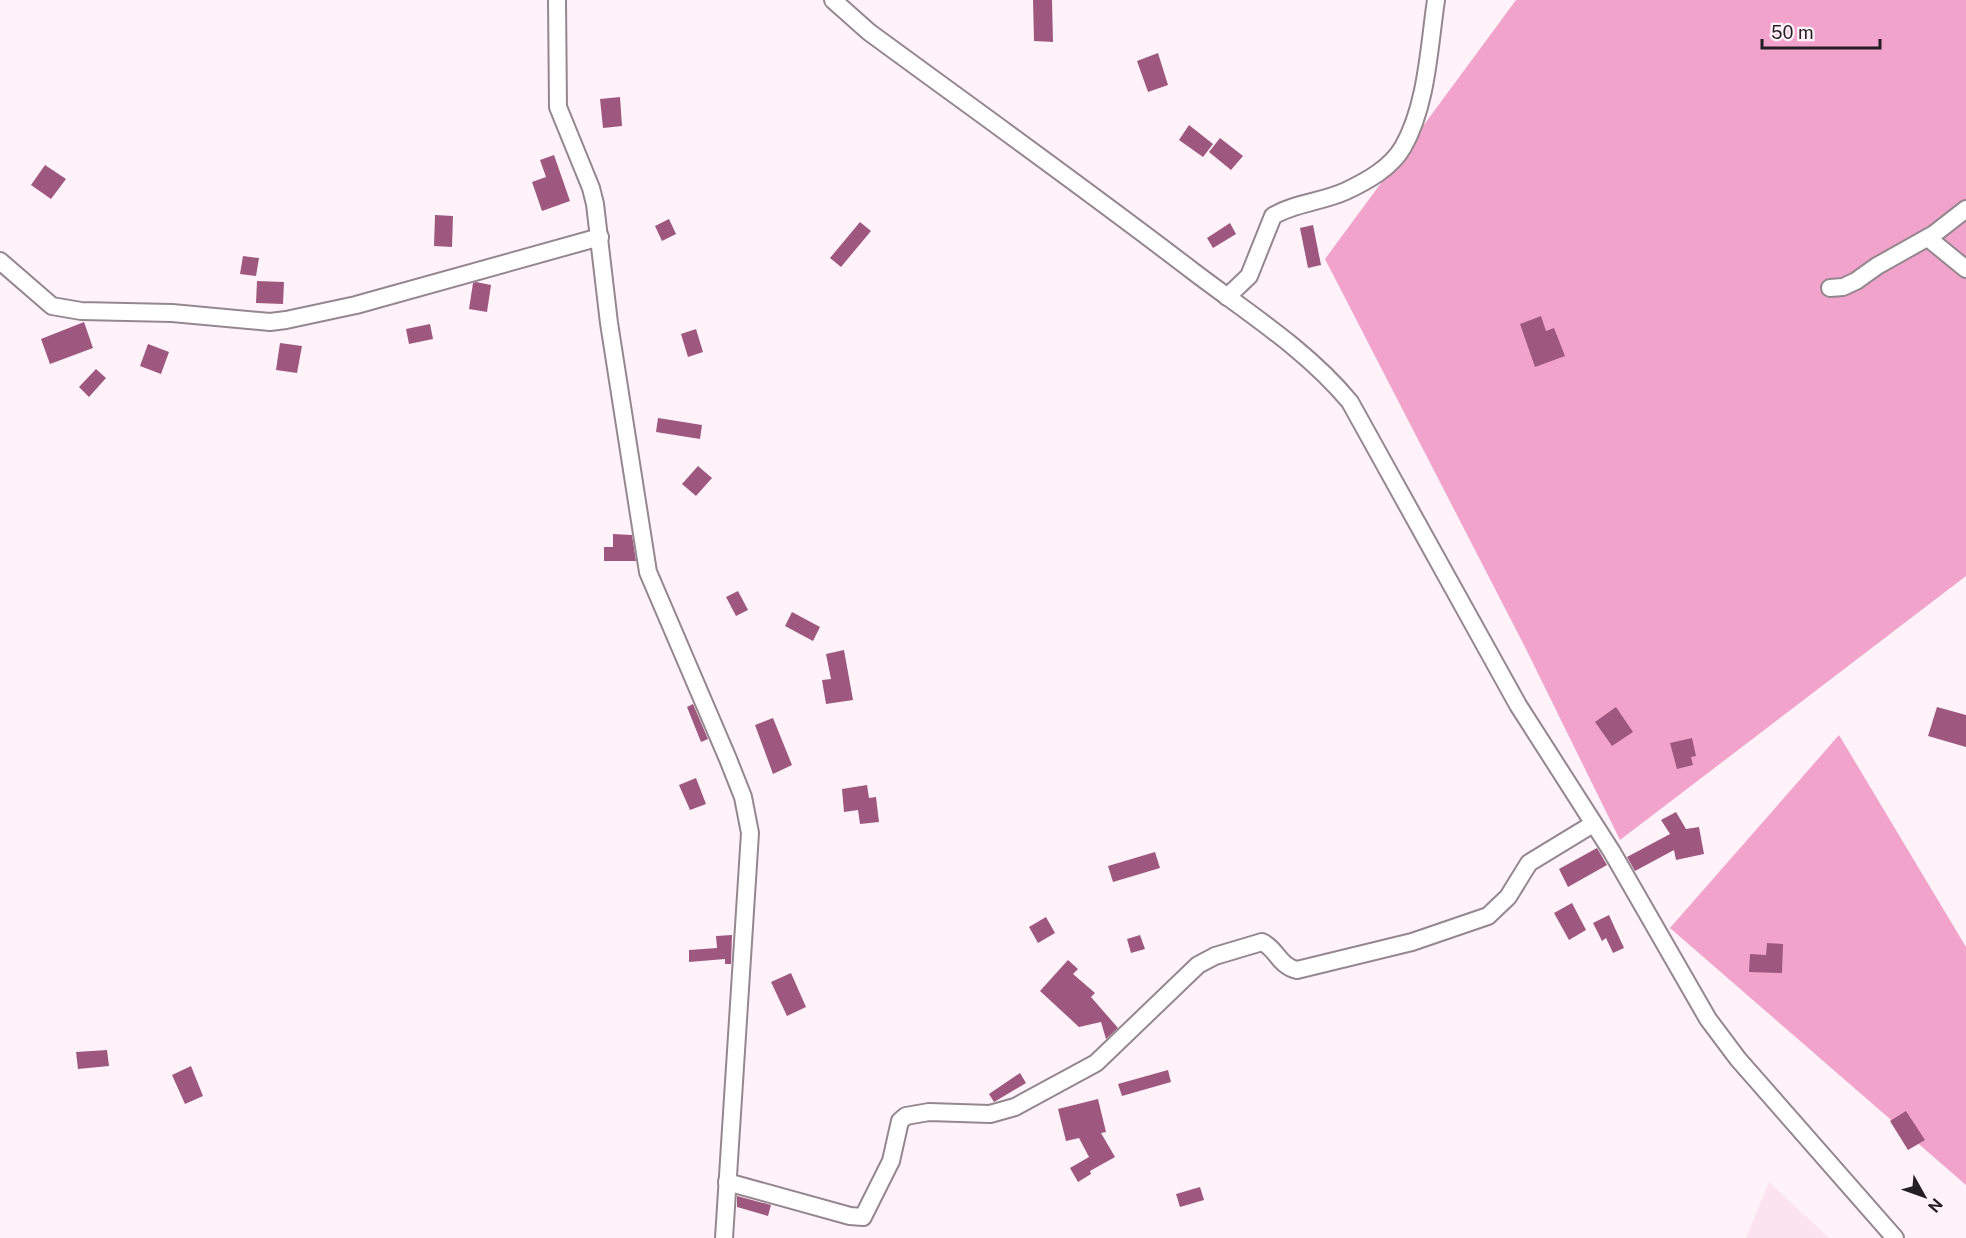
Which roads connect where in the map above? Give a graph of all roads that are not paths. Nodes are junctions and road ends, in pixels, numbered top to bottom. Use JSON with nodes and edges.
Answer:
{"nodes":[{"id":1,"x":557,"y":0,"type":"edge"},
{"id":2,"x":832,"y":0,"type":"edge"},
{"id":3,"x":1436,"y":0,"type":"edge"},
{"id":4,"x":1966,"y":209,"type":"edge"},
{"id":5,"x":600,"y":237,"type":"junction"},
{"id":6,"x":1928,"y":238,"type":"junction"},
{"id":7,"x":0,"y":261,"type":"edge"},
{"id":8,"x":1966,"y":269,"type":"edge"},
{"id":9,"x":1830,"y":288,"type":"dead end"},
{"id":10,"x":1227,"y":297,"type":"junction"},
{"id":11,"x":1593,"y":824,"type":"junction"},
{"id":12,"x":727,"y":1182,"type":"junction"},
{"id":13,"x":724,"y":1238,"type":"edge"},
{"id":14,"x":1895,"y":1238,"type":"edge"}],
"edges":[{"from":1,"to":5,"type":"street"},
{"from":2,"to":10,"type":"street"},
{"from":3,"to":10,"type":"street"},
{"from":4,"to":6,"type":"street"},
{"from":5,"to":7,"type":"street"},
{"from":5,"to":12,"type":"street"},
{"from":6,"to":8,"type":"street"},
{"from":6,"to":9,"type":"street"},
{"from":10,"to":11,"type":"street"},
{"from":11,"to":12,"type":"street"},
{"from":11,"to":14,"type":"street"},
{"from":12,"to":13,"type":"street"}]}
